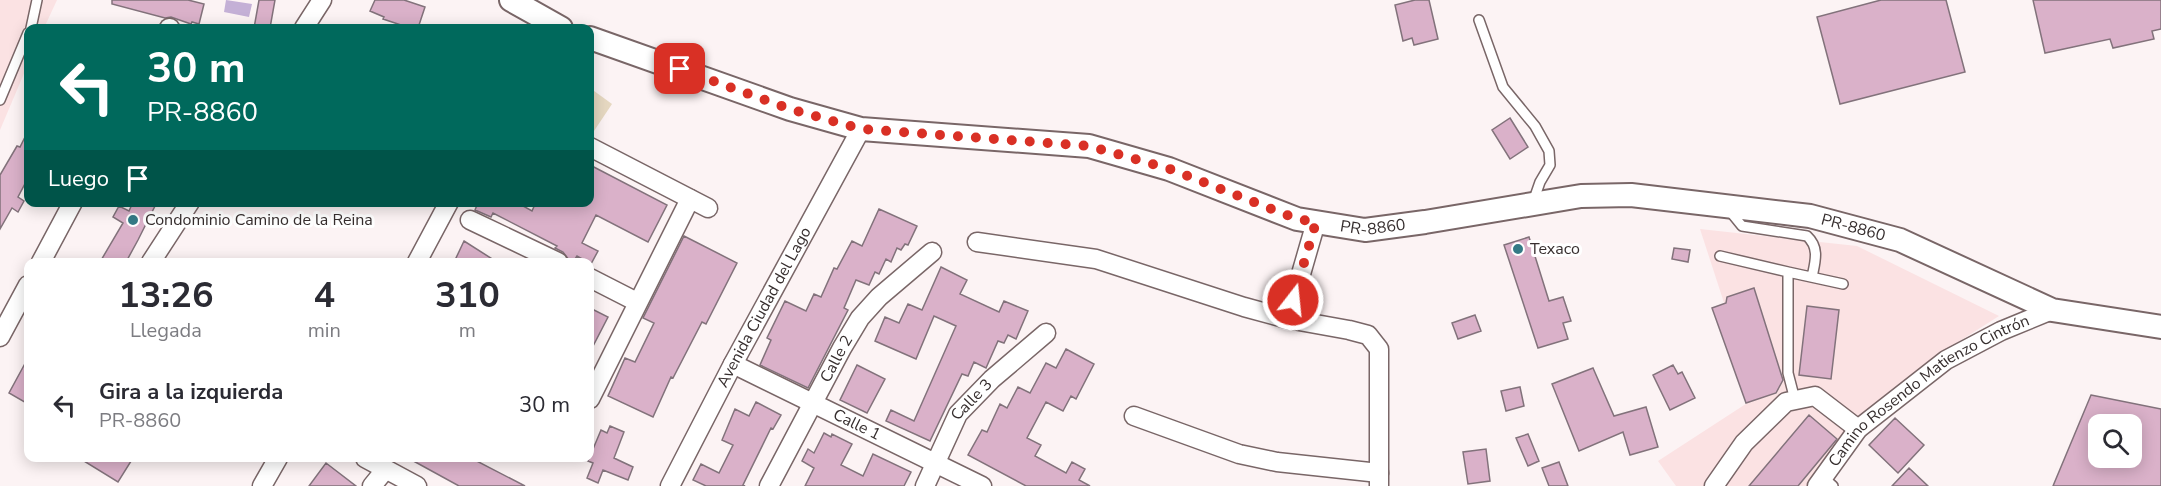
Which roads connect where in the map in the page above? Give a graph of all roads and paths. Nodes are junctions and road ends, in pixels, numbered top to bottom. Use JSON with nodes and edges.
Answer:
{"nodes":[{"id":1,"x":37,"y":0,"type":"edge"},
{"id":2,"x":322,"y":0,"type":"edge"},
{"id":3,"x":510,"y":0,"type":"edge"},
{"id":4,"x":1479,"y":20,"type":"dead end"},
{"id":5,"x":31,"y":24,"type":"edge"},
{"id":6,"x":307,"y":24,"type":"edge"},
{"id":7,"x":554,"y":24,"type":"edge"},
{"id":8,"x":594,"y":39,"type":"edge"},
{"id":9,"x":24,"y":43,"type":"edge"},
{"id":10,"x":0,"y":100,"type":"edge"},
{"id":11,"x":861,"y":129,"type":"junction"},
{"id":12,"x":594,"y":149,"type":"edge"},
{"id":13,"x":690,"y":199,"type":"junction"},
{"id":14,"x":1533,"y":204,"type":"junction"},
{"id":15,"x":1725,"y":206,"type":"junction"},
{"id":16,"x":71,"y":207,"type":"edge"},
{"id":17,"x":187,"y":207,"type":"edge"},
{"id":18,"x":446,"y":207,"type":"edge"},
{"id":19,"x":708,"y":208,"type":"dead end"},
{"id":20,"x":470,"y":220,"type":"dead end"},
{"id":21,"x":1316,"y":222,"type":"junction"},
{"id":22,"x":977,"y":243,"type":"dead end"},
{"id":23,"x":932,"y":252,"type":"dead end"},
{"id":24,"x":1720,"y":256,"type":"dead end"},
{"id":25,"x":43,"y":258,"type":"edge"},
{"id":26,"x":154,"y":258,"type":"edge"},
{"id":27,"x":419,"y":258,"type":"edge"},
{"id":28,"x":550,"y":258,"type":"edge"},
{"id":29,"x":1788,"y":272,"type":"junction"},
{"id":30,"x":1812,"y":277,"type":"junction"},
{"id":31,"x":594,"y":280,"type":"edge"},
{"id":32,"x":1844,"y":284,"type":"dead end"},
{"id":33,"x":24,"y":292,"type":"edge"},
{"id":34,"x":637,"y":302,"type":"junction"},
{"id":35,"x":2052,"y":310,"type":"junction"},
{"id":36,"x":1288,"y":319,"type":"junction"},
{"id":37,"x":2161,"y":327,"type":"edge"},
{"id":38,"x":1046,"y":333,"type":"dead end"},
{"id":39,"x":0,"y":337,"type":"edge"},
{"id":40,"x":733,"y":364,"type":"junction"},
{"id":41,"x":594,"y":391,"type":"edge"},
{"id":42,"x":1795,"y":400,"type":"junction"},
{"id":43,"x":813,"y":403,"type":"junction"},
{"id":44,"x":1134,"y":416,"type":"dead end"},
{"id":45,"x":1858,"y":429,"type":"junction"},
{"id":46,"x":276,"y":462,"type":"edge"},
{"id":47,"x":372,"y":462,"type":"edge"},
{"id":48,"x":937,"y":462,"type":"junction"},
{"id":49,"x":385,"y":470,"type":"junction"},
{"id":50,"x":1379,"y":480,"type":"edge"},
{"id":51,"x":1824,"y":483,"type":"edge"},
{"id":52,"x":262,"y":486,"type":"edge"},
{"id":53,"x":372,"y":486,"type":"edge"},
{"id":54,"x":417,"y":486,"type":"edge"},
{"id":55,"x":670,"y":486,"type":"edge"},
{"id":56,"x":769,"y":486,"type":"edge"},
{"id":57,"x":925,"y":486,"type":"edge"},
{"id":58,"x":982,"y":486,"type":"edge"},
{"id":59,"x":1714,"y":486,"type":"edge"}],
"edges":[{"from":1,"to":5,"type":"lane"},
{"from":2,"to":6,"type":"street"},
{"from":3,"to":7,"type":"street"},
{"from":4,"to":14,"type":"lane"},
{"from":8,"to":11,"type":"street","name":"PR-8860","number":"PR-8860"},
{"from":9,"to":10,"type":"lane"},
{"from":11,"to":21,"type":"street","name":"PR-8860","number":"PR-8860"},
{"from":11,"to":40,"type":"street","name":"Avenida Ciudad del Lago"},
{"from":12,"to":13,"type":"street"},
{"from":13,"to":19,"type":"street"},
{"from":13,"to":34,"type":"street"},
{"from":14,"to":15,"type":"street","name":"PR-8860","number":"PR-8860"},
{"from":14,"to":21,"type":"street","name":"PR-8860","number":"PR-8860"},
{"from":15,"to":30,"type":"lane"},
{"from":15,"to":35,"type":"street","name":"PR-8860","number":"PR-8860"},
{"from":16,"to":25,"type":"street"},
{"from":17,"to":26,"type":"street"},
{"from":18,"to":27,"type":"street"},
{"from":20,"to":28,"type":"street"},
{"from":21,"to":36,"type":"street"},
{"from":22,"to":36,"type":"street"},
{"from":23,"to":43,"type":"street","name":"Calle 2"},
{"from":24,"to":29,"type":"lane"},
{"from":29,"to":30,"type":"lane"},
{"from":29,"to":42,"type":"lane"},
{"from":30,"to":32,"type":"lane"},
{"from":31,"to":34,"type":"street"},
{"from":33,"to":39,"type":"street"},
{"from":34,"to":41,"type":"street"},
{"from":35,"to":37,"type":"street","name":"PR-8860","number":"PR-8860"},
{"from":35,"to":45,"type":"street","name":"Camino Rosendo Matienzo Cintrón"},
{"from":36,"to":50,"type":"street"},
{"from":38,"to":48,"type":"street","name":"Calle 3"},
{"from":40,"to":43,"type":"street","name":"Calle 1"},
{"from":40,"to":55,"type":"street","name":"Avenida Ciudad del Lago"},
{"from":42,"to":45,"type":"street"},
{"from":42,"to":59,"type":"street"},
{"from":43,"to":48,"type":"street","name":"Calle 1"},
{"from":43,"to":56,"type":"street","name":"Calle 2"},
{"from":44,"to":50,"type":"street"},
{"from":45,"to":51,"type":"street","name":"Camino Rosendo Matienzo Cintrón"},
{"from":46,"to":52,"type":"street"},
{"from":47,"to":49,"type":"street"},
{"from":48,"to":57,"type":"street","name":"Calle 3"},
{"from":48,"to":58,"type":"street","name":"Calle 1"},
{"from":49,"to":53,"type":"street"},
{"from":49,"to":54,"type":"street"}]}
